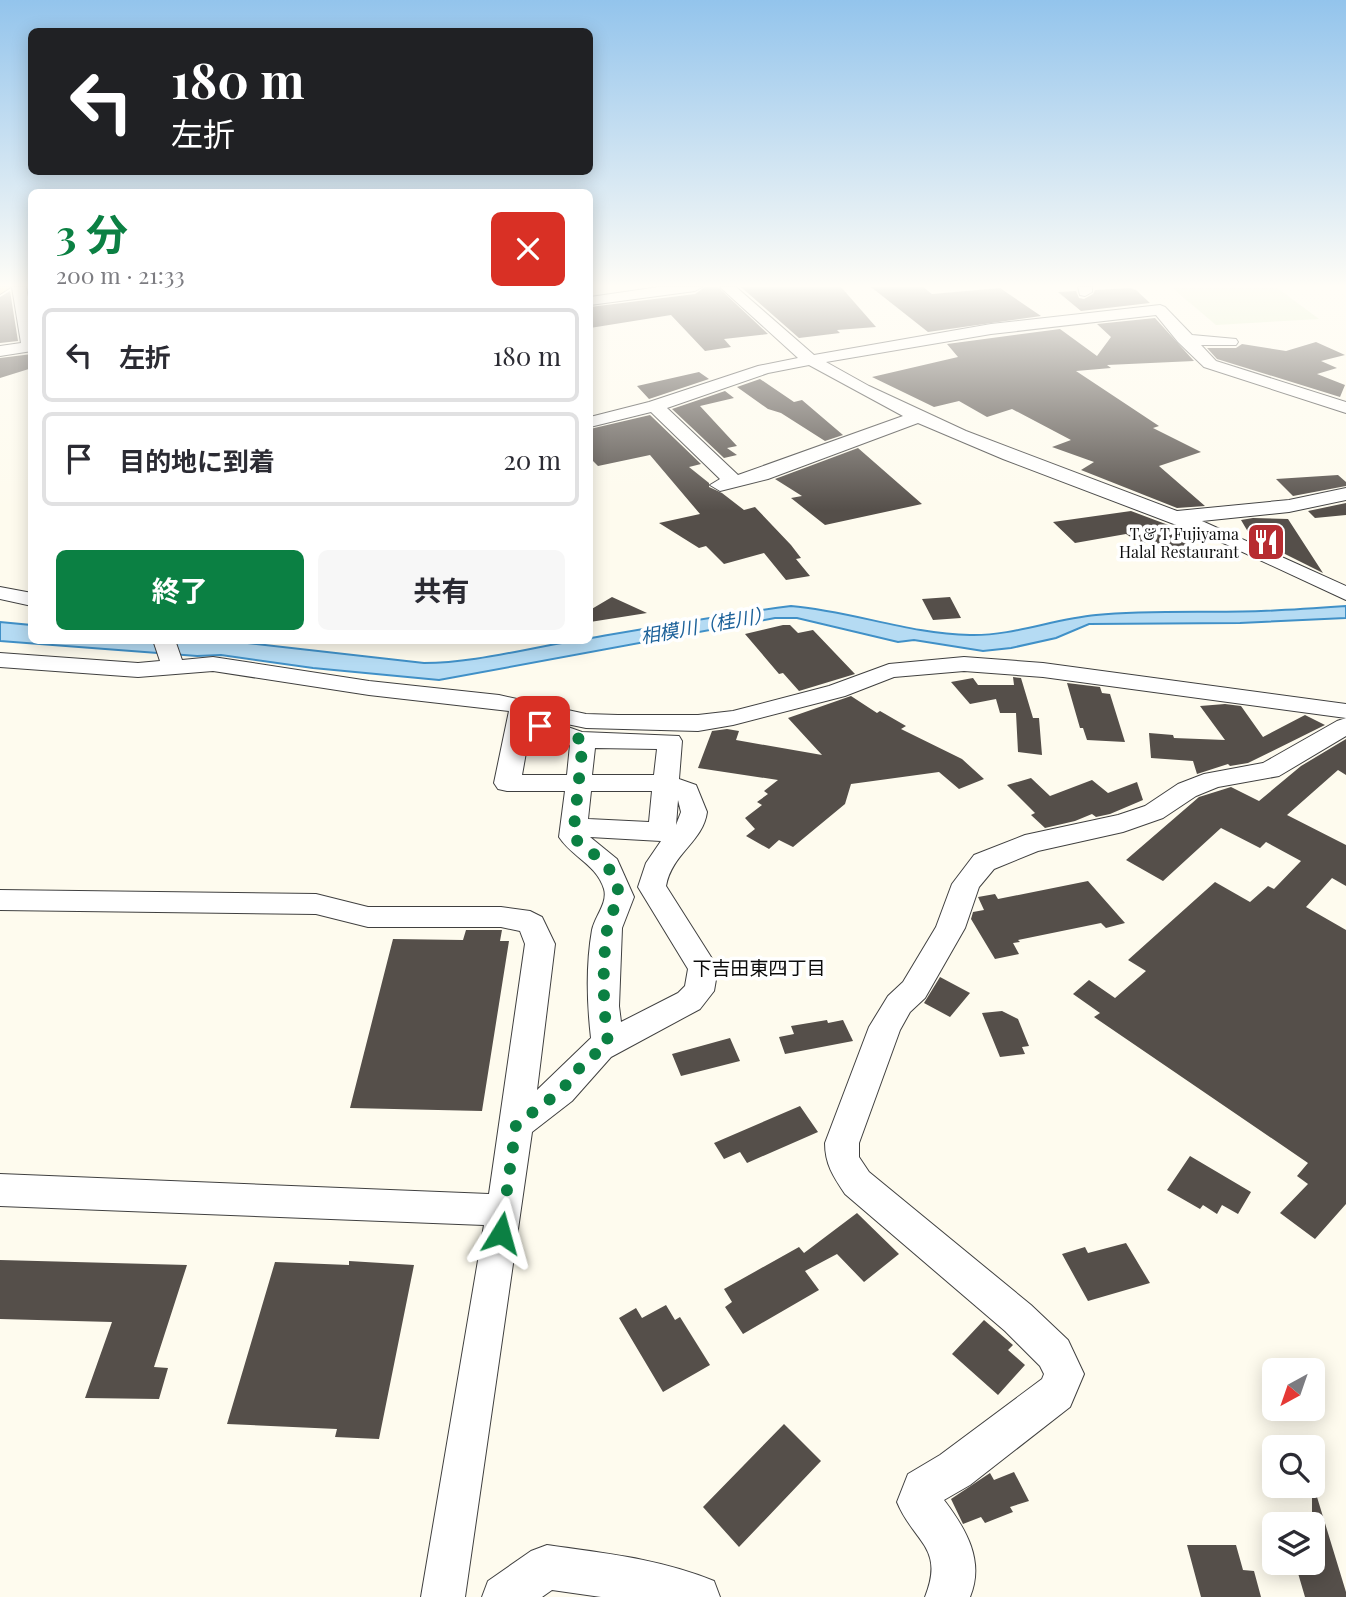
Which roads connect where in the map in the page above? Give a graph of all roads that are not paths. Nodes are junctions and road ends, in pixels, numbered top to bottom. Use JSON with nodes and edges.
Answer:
{"nodes":[{"id":1,"x":810,"y":362,"type":"edge"},
{"id":2,"x":814,"y":362,"type":"edge"},
{"id":3,"x":1208,"y":362,"type":"edge"},
{"id":4,"x":655,"y":406,"type":"junction"},
{"id":5,"x":1346,"y":408,"type":"edge"},
{"id":6,"x":920,"y":416,"type":"junction"},
{"id":7,"x":593,"y":421,"type":"edge"},
{"id":8,"x":1346,"y":494,"type":"edge"},
{"id":9,"x":1174,"y":517,"type":"junction"},
{"id":10,"x":0,"y":593,"type":"edge"},
{"id":11,"x":1346,"y":594,"type":"edge"},
{"id":12,"x":28,"y":599,"type":"edge"},
{"id":13,"x":169,"y":656,"type":"edge"},
{"id":14,"x":0,"y":660,"type":"edge"},
{"id":15,"x":1346,"y":711,"type":"edge"},
{"id":16,"x":521,"y":713,"type":"junction"},
{"id":17,"x":1346,"y":726,"type":"edge"},
{"id":18,"x":583,"y":740,"type":"junction"},
{"id":19,"x":579,"y":783,"type":"junction"},
{"id":20,"x":666,"y":783,"type":"junction"},
{"id":21,"x":574,"y":827,"type":"junction"},
{"id":22,"x":0,"y":900,"type":"edge"},
{"id":23,"x":501,"y":917,"type":"joint"},
{"id":24,"x":608,"y":1043,"type":"junction"},
{"id":25,"x":516,"y":1125,"type":"junction"},
{"id":26,"x":0,"y":1190,"type":"edge"},
{"id":27,"x":505,"y":1210,"type":"junction"},
{"id":28,"x":443,"y":1597,"type":"edge"},
{"id":29,"x":504,"y":1597,"type":"edge"},
{"id":30,"x":698,"y":1597,"type":"edge"},
{"id":31,"x":947,"y":1597,"type":"edge"}],
"edges":[{"from":1,"to":4,"type":"street"},
{"from":2,"to":6,"type":"street"},
{"from":3,"to":5,"type":"street"},
{"from":4,"to":6,"type":"street"},
{"from":4,"to":7,"type":"street"},
{"from":6,"to":9,"type":"street"},
{"from":8,"to":9,"type":"street"},
{"from":9,"to":11,"type":"street"},
{"from":10,"to":12,"type":"street"},
{"from":13,"to":14,"type":"street"},
{"from":13,"to":16,"type":"street"},
{"from":15,"to":16,"type":"street"},
{"from":16,"to":18,"type":"street"},
{"from":16,"to":19,"type":"street"},
{"from":17,"to":31,"type":"street"},
{"from":18,"to":19,"type":"street"},
{"from":18,"to":20,"type":"street"},
{"from":19,"to":20,"type":"street"},
{"from":19,"to":21,"type":"street"},
{"from":20,"to":21,"type":"street"},
{"from":20,"to":24,"type":"street"},
{"from":21,"to":24,"type":"street"},
{"from":22,"to":23,"type":"street"},
{"from":23,"to":25,"type":"street"},
{"from":24,"to":25,"type":"street"},
{"from":25,"to":27,"type":"street"},
{"from":26,"to":27,"type":"street"},
{"from":27,"to":28,"type":"street"},
{"from":29,"to":30,"type":"street"}]}
